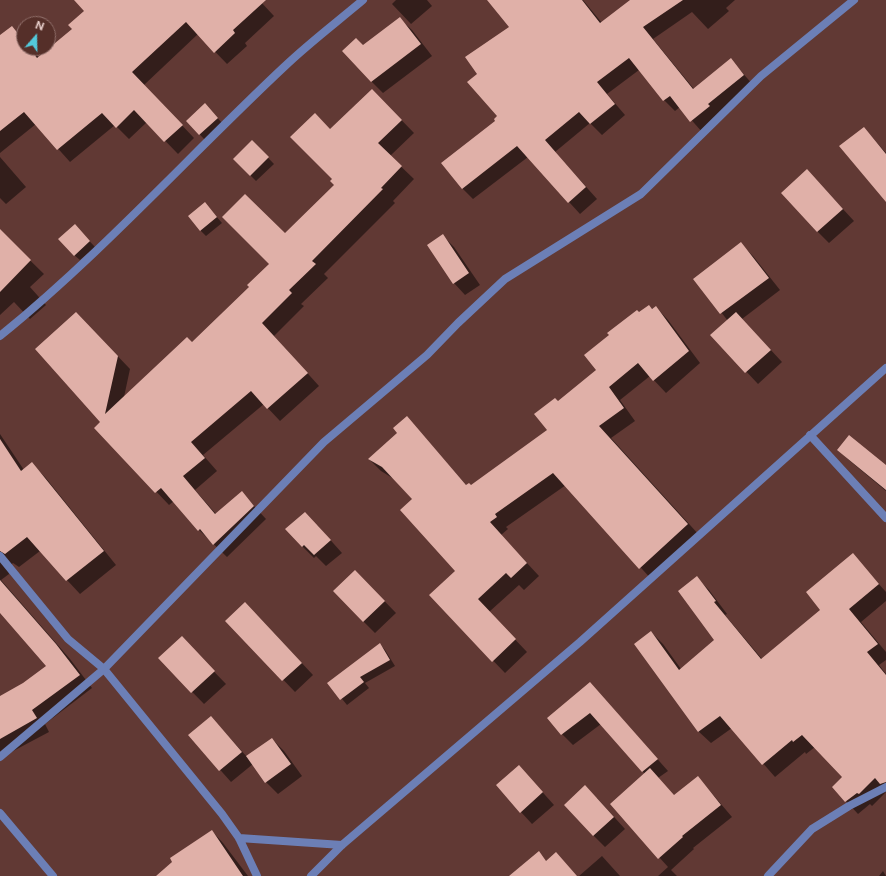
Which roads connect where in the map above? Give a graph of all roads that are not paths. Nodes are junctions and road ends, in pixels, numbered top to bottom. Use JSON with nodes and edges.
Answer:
{"nodes":[{"id":1,"x":363,"y":0,"type":"edge"},
{"id":2,"x":854,"y":0,"type":"edge"},
{"id":3,"x":0,"y":336,"type":"edge"},
{"id":4,"x":886,"y":368,"type":"edge"},
{"id":5,"x":810,"y":436,"type":"junction"},
{"id":6,"x":886,"y":518,"type":"edge"},
{"id":7,"x":0,"y":556,"type":"edge"},
{"id":8,"x":104,"y":669,"type":"junction"},
{"id":9,"x":0,"y":757,"type":"edge"},
{"id":10,"x":886,"y":787,"type":"edge"},
{"id":11,"x":0,"y":813,"type":"edge"},
{"id":12,"x":239,"y":838,"type":"junction"},
{"id":13,"x":342,"y":845,"type":"junction"},
{"id":14,"x":53,"y":876,"type":"edge"},
{"id":15,"x":257,"y":876,"type":"edge"},
{"id":16,"x":311,"y":876,"type":"edge"},
{"id":17,"x":768,"y":876,"type":"edge"}],
"edges":[{"from":1,"to":3,"type":"street"},
{"from":2,"to":8,"type":"street"},
{"from":4,"to":5,"type":"street"},
{"from":5,"to":6,"type":"street"},
{"from":5,"to":13,"type":"street"},
{"from":7,"to":8,"type":"street"},
{"from":8,"to":9,"type":"street"},
{"from":8,"to":12,"type":"street"},
{"from":10,"to":17,"type":"street"},
{"from":11,"to":14,"type":"street"},
{"from":12,"to":13,"type":"street"},
{"from":12,"to":15,"type":"street"},
{"from":13,"to":16,"type":"street"}]}
